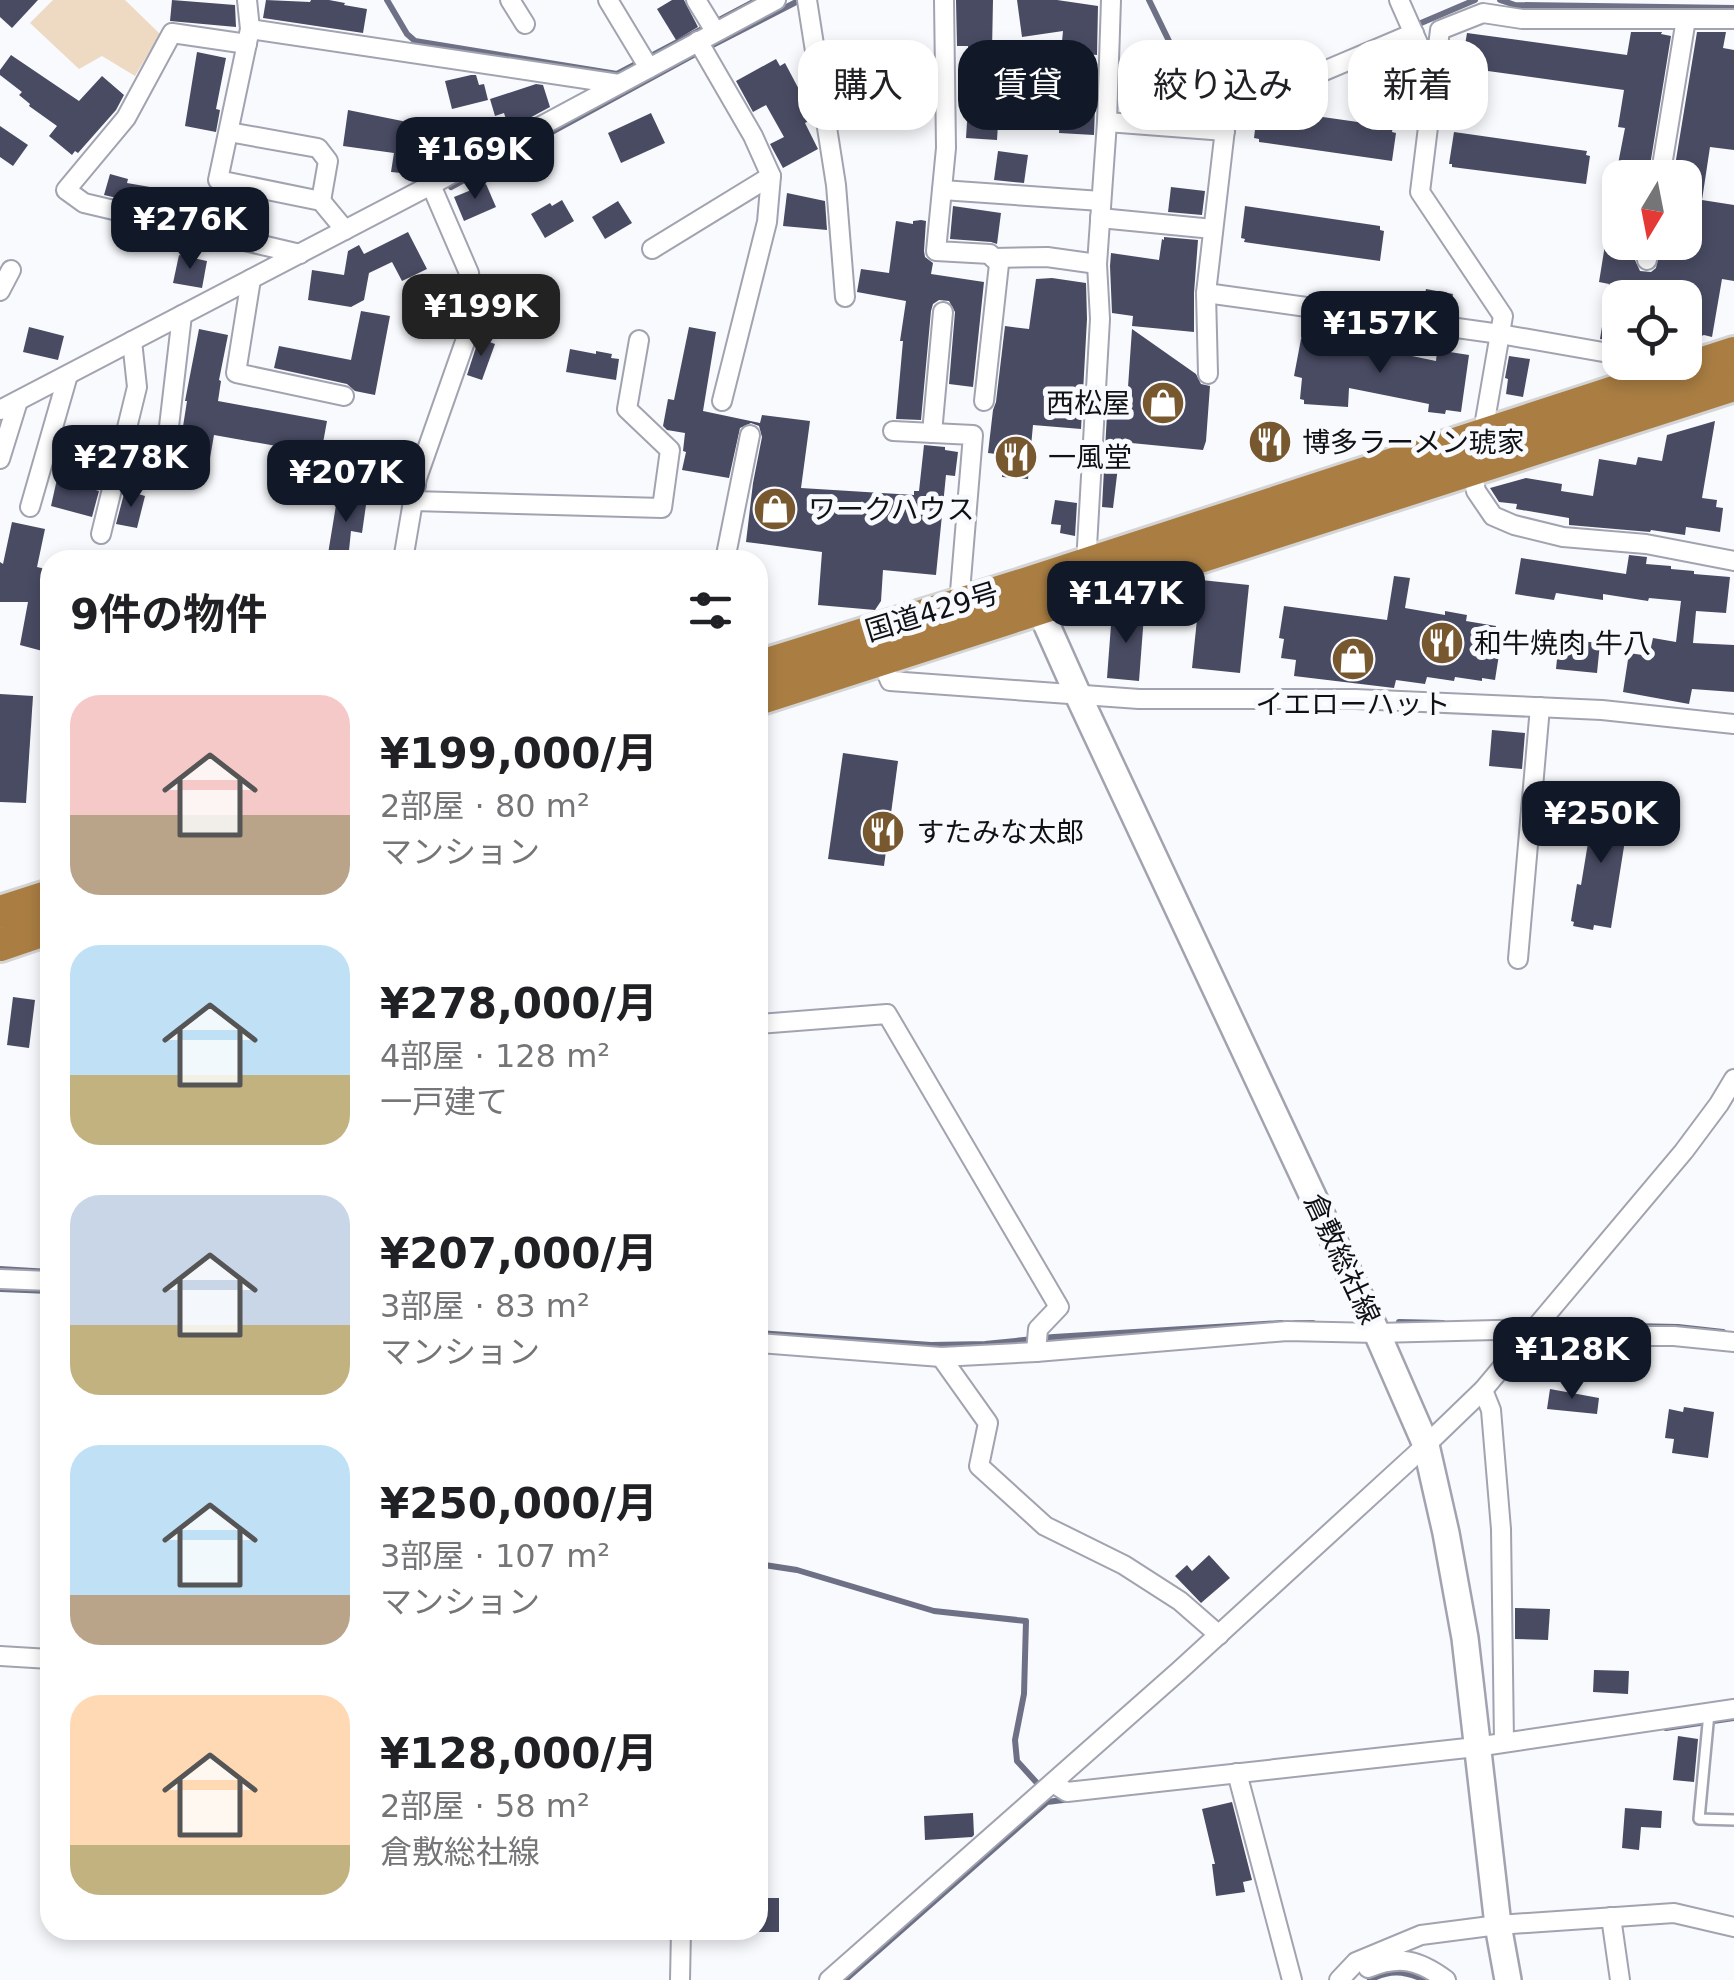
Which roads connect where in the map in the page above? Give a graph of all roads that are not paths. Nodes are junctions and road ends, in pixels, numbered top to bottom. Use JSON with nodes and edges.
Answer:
{"nodes":[{"id":1,"x":247,"y":0,"type":"edge"},
{"id":2,"x":510,"y":0,"type":"edge"},
{"id":3,"x":608,"y":0,"type":"edge"},
{"id":4,"x":696,"y":0,"type":"edge"},
{"id":5,"x":776,"y":0,"type":"edge"},
{"id":6,"x":807,"y":0,"type":"edge"},
{"id":7,"x":944,"y":0,"type":"edge"},
{"id":8,"x":1112,"y":0,"type":"edge"},
{"id":9,"x":1399,"y":0,"type":"edge"},
{"id":10,"x":1686,"y":19,"type":"junction"},
{"id":11,"x":1734,"y":20,"type":"edge"},
{"id":12,"x":525,"y":24,"type":"dead end"},
{"id":13,"x":1412,"y":30,"type":"junction"},
{"id":14,"x":249,"y":36,"type":"junction"},
{"id":15,"x":707,"y":37,"type":"junction"},
{"id":16,"x":1417,"y":40,"type":"edge"},
{"id":17,"x":1439,"y":40,"type":"edge"},
{"id":18,"x":646,"y":62,"type":"junction"},
{"id":19,"x":619,"y":84,"type":"junction"},
{"id":20,"x":1107,"y":122,"type":"junction"},
{"id":21,"x":1428,"y":130,"type":"edge"},
{"id":22,"x":1225,"y":131,"type":"junction"},
{"id":23,"x":228,"y":132,"type":"junction"},
{"id":24,"x":1663,"y":160,"type":"edge"},
{"id":25,"x":771,"y":176,"type":"junction"},
{"id":26,"x":430,"y":185,"type":"junction"},
{"id":27,"x":942,"y":190,"type":"junction"},
{"id":28,"x":321,"y":202,"type":"junction"},
{"id":29,"x":1101,"y":210,"type":"junction"},
{"id":30,"x":1213,"y":229,"type":"junction"},
{"id":31,"x":344,"y":230,"type":"junction"},
{"id":32,"x":652,"y":248,"type":"dead end"},
{"id":33,"x":300,"y":254,"type":"junction"},
{"id":34,"x":993,"y":258,"type":"junction"},
{"id":35,"x":1097,"y":264,"type":"junction"},
{"id":36,"x":12,"y":270,"type":"dead end"},
{"id":37,"x":251,"y":279,"type":"junction"},
{"id":38,"x":0,"y":292,"type":"edge"},
{"id":39,"x":1206,"y":293,"type":"junction"},
{"id":40,"x":845,"y":297,"type":"dead end"},
{"id":41,"x":942,"y":312,"type":"dead end"},
{"id":42,"x":182,"y":315,"type":"junction"},
{"id":43,"x":1500,"y":334,"type":"junction"},
{"id":44,"x":639,"y":340,"type":"dead end"},
{"id":45,"x":132,"y":341,"type":"junction"},
{"id":46,"x":1734,"y":344,"type":"edge"},
{"id":47,"x":1602,"y":352,"type":"edge"},
{"id":48,"x":1733,"y":353,"type":"edge"},
{"id":49,"x":1702,"y":359,"type":"edge"},
{"id":50,"x":1208,"y":374,"type":"dead end"},
{"id":51,"x":68,"y":375,"type":"junction"},
{"id":52,"x":1623,"y":380,"type":"edge"},
{"id":53,"x":1734,"y":386,"type":"edge"},
{"id":54,"x":344,"y":396,"type":"dead end"},
{"id":55,"x":18,"y":401,"type":"junction"},
{"id":56,"x":722,"y":401,"type":"dead end"},
{"id":57,"x":984,"y":401,"type":"dead end"},
{"id":58,"x":0,"y":410,"type":"edge"},
{"id":59,"x":894,"y":431,"type":"dead end"},
{"id":60,"x":932,"y":433,"type":"junction"},
{"id":61,"x":750,"y":434,"type":"dead end"},
{"id":62,"x":1483,"y":435,"type":"junction"},
{"id":63,"x":0,"y":459,"type":"edge"},
{"id":64,"x":280,"y":459,"type":"dead end"},
{"id":65,"x":165,"y":461,"type":"dead end"},
{"id":66,"x":1472,"y":470,"type":"junction"},
{"id":67,"x":414,"y":493,"type":"junction"},
{"id":68,"x":30,"y":508,"type":"dead end"},
{"id":69,"x":101,"y":534,"type":"dead end"},
{"id":70,"x":405,"y":550,"type":"edge"},
{"id":71,"x":727,"y":550,"type":"edge"},
{"id":72,"x":1734,"y":562,"type":"edge"},
{"id":73,"x":1086,"y":564,"type":"junction"},
{"id":74,"x":1034,"y":595,"type":"junction"},
{"id":75,"x":959,"y":604,"type":"junction"},
{"id":76,"x":875,"y":646,"type":"junction"},
{"id":77,"x":768,"y":666,"type":"edge"},
{"id":78,"x":768,"y":694,"type":"edge"},
{"id":79,"x":1078,"y":695,"type":"junction"},
{"id":80,"x":1540,"y":707,"type":"junction"},
{"id":81,"x":1734,"y":724,"type":"edge"},
{"id":82,"x":40,"y":899,"type":"edge"},
{"id":83,"x":0,"y":912,"type":"edge"},
{"id":84,"x":40,"y":931,"type":"edge"},
{"id":85,"x":0,"y":944,"type":"edge"},
{"id":86,"x":1518,"y":959,"type":"dead end"},
{"id":87,"x":768,"y":1023,"type":"edge"},
{"id":88,"x":1734,"y":1079,"type":"edge"},
{"id":89,"x":0,"y":1279,"type":"edge"},
{"id":90,"x":40,"y":1281,"type":"edge"},
{"id":91,"x":1538,"y":1324,"type":"junction"},
{"id":92,"x":1377,"y":1333,"type":"junction"},
{"id":93,"x":1734,"y":1342,"type":"edge"},
{"id":94,"x":768,"y":1344,"type":"edge"},
{"id":95,"x":1037,"y":1345,"type":"junction"},
{"id":96,"x":941,"y":1357,"type":"junction"},
{"id":97,"x":1483,"y":1390,"type":"junction"},
{"id":98,"x":1426,"y":1445,"type":"junction"},
{"id":99,"x":1219,"y":1635,"type":"junction"},
{"id":100,"x":0,"y":1656,"type":"edge"},
{"id":101,"x":40,"y":1658,"type":"edge"},
{"id":102,"x":1734,"y":1710,"type":"edge"},
{"id":103,"x":1708,"y":1713,"type":"junction"},
{"id":104,"x":1504,"y":1742,"type":"junction"},
{"id":105,"x":1476,"y":1747,"type":"junction"},
{"id":106,"x":1239,"y":1780,"type":"junction"},
{"id":107,"x":1053,"y":1783,"type":"junction"},
{"id":108,"x":1734,"y":1820,"type":"edge"},
{"id":109,"x":1611,"y":1917,"type":"junction"},
{"id":110,"x":1498,"y":1925,"type":"junction"},
{"id":111,"x":1734,"y":1927,"type":"edge"},
{"id":112,"x":681,"y":1940,"type":"edge"},
{"id":113,"x":680,"y":1980,"type":"edge"},
{"id":114,"x":829,"y":1980,"type":"edge"},
{"id":115,"x":1292,"y":1980,"type":"edge"},
{"id":116,"x":1342,"y":1980,"type":"edge"},
{"id":117,"x":1446,"y":1980,"type":"edge"},
{"id":118,"x":1508,"y":1980,"type":"edge"},
{"id":119,"x":1620,"y":1980,"type":"edge"}],
"edges":[{"from":1,"to":14,"type":"street"},
{"from":2,"to":12,"type":"street"},
{"from":3,"to":18,"type":"street"},
{"from":4,"to":15,"type":"street"},
{"from":5,"to":15,"type":"street"},
{"from":6,"to":40,"type":"street"},
{"from":7,"to":27,"type":"street"},
{"from":8,"to":20,"type":"street"},
{"from":9,"to":13,"type":"street"},
{"from":10,"to":11,"type":"street"},
{"from":10,"to":17,"type":"street"},
{"from":10,"to":24,"type":"street"},
{"from":13,"to":16,"type":"street"},
{"from":13,"to":22,"type":"street"},
{"from":14,"to":19,"type":"street"},
{"from":14,"to":23,"type":"street"},
{"from":14,"to":33,"type":"street"},
{"from":15,"to":18,"type":"street"},
{"from":15,"to":25,"type":"street"},
{"from":18,"to":19,"type":"street"},
{"from":19,"to":26,"type":"street"},
{"from":20,"to":22,"type":"street"},
{"from":20,"to":29,"type":"street"},
{"from":21,"to":43,"type":"street"},
{"from":22,"to":30,"type":"street"},
{"from":23,"to":28,"type":"street"},
{"from":23,"to":28,"type":"street"},
{"from":25,"to":32,"type":"street"},
{"from":25,"to":56,"type":"street"},
{"from":26,"to":31,"type":"street"},
{"from":26,"to":67,"type":"street"},
{"from":27,"to":29,"type":"street"},
{"from":27,"to":34,"type":"street"},
{"from":28,"to":31,"type":"street"},
{"from":29,"to":30,"type":"street"},
{"from":29,"to":35,"type":"street"},
{"from":30,"to":39,"type":"street"},
{"from":31,"to":33,"type":"street"},
{"from":33,"to":37,"type":"street"},
{"from":34,"to":35,"type":"street"},
{"from":34,"to":57,"type":"street"},
{"from":35,"to":73,"type":"street"},
{"from":36,"to":38,"type":"street"},
{"from":37,"to":42,"type":"street"},
{"from":37,"to":54,"type":"street"},
{"from":39,"to":43,"type":"street"},
{"from":39,"to":50,"type":"street"},
{"from":41,"to":60,"type":"street"},
{"from":42,"to":45,"type":"street"},
{"from":42,"to":65,"type":"street"},
{"from":43,"to":47,"type":"street"},
{"from":43,"to":62,"type":"street"},
{"from":44,"to":67,"type":"street"},
{"from":45,"to":51,"type":"street"},
{"from":45,"to":69,"type":"street"},
{"from":46,"to":48,"type":"street"},
{"from":48,"to":49,"type":"highway","name":"国道429号"},
{"from":51,"to":55,"type":"street"},
{"from":51,"to":68,"type":"street"},
{"from":52,"to":62,"type":"highway","name":"国道429号"},
{"from":53,"to":66,"type":"highway","name":"国道429号"},
{"from":55,"to":58,"type":"street"},
{"from":55,"to":63,"type":"street"},
{"from":59,"to":60,"type":"street"},
{"from":60,"to":75,"type":"street"},
{"from":61,"to":71,"type":"street"},
{"from":62,"to":66,"type":"street"},
{"from":62,"to":73,"type":"highway","name":"国道429号"},
{"from":64,"to":67,"type":"street"},
{"from":66,"to":72,"type":"street"},
{"from":66,"to":74,"type":"highway","name":"国道429号"},
{"from":67,"to":70,"type":"street"},
{"from":73,"to":74,"type":"highway","name":"国道429号"},
{"from":74,"to":75,"type":"highway","name":"国道429号"},
{"from":74,"to":76,"type":"highway","name":"国道429号"},
{"from":74,"to":79,"type":"main road","name":"倉敷総社線"},
{"from":75,"to":76,"type":"highway","name":"国道429号"},
{"from":76,"to":77,"type":"highway","name":"国道429号"},
{"from":76,"to":78,"type":"highway","name":"国道429号"},
{"from":76,"to":79,"type":"street"},
{"from":79,"to":80,"type":"street"},
{"from":79,"to":92,"type":"main road","name":"倉敷総社線"},
{"from":80,"to":81,"type":"street"},
{"from":80,"to":86,"type":"street"},
{"from":82,"to":83,"type":"highway"},
{"from":84,"to":85,"type":"highway"},
{"from":87,"to":95,"type":"street"},
{"from":88,"to":91,"type":"street"},
{"from":89,"to":90,"type":"street"},
{"from":91,"to":92,"type":"street"},
{"from":91,"to":93,"type":"street"},
{"from":91,"to":97,"type":"street"},
{"from":92,"to":95,"type":"street"},
{"from":92,"to":98,"type":"main road","name":"倉敷総社線"},
{"from":94,"to":96,"type":"street"},
{"from":95,"to":96,"type":"street"},
{"from":96,"to":99,"type":"street"},
{"from":97,"to":98,"type":"street"},
{"from":97,"to":104,"type":"street"},
{"from":98,"to":99,"type":"street"},
{"from":98,"to":105,"type":"main road","name":"倉敷総社線"},
{"from":99,"to":107,"type":"street"},
{"from":100,"to":101,"type":"street"},
{"from":102,"to":103,"type":"street"},
{"from":103,"to":104,"type":"street"},
{"from":103,"to":108,"type":"lane"},
{"from":104,"to":105,"type":"street"},
{"from":105,"to":106,"type":"street"},
{"from":105,"to":110,"type":"main road","name":"倉敷総社線"},
{"from":106,"to":107,"type":"street"},
{"from":106,"to":115,"type":"street"},
{"from":107,"to":114,"type":"street"},
{"from":109,"to":110,"type":"street"},
{"from":109,"to":111,"type":"street"},
{"from":109,"to":119,"type":"street"},
{"from":110,"to":116,"type":"street"},
{"from":110,"to":118,"type":"main road","name":"倉敷総社線"},
{"from":112,"to":113,"type":"street"},
{"from":116,"to":117,"type":"street"}]}
